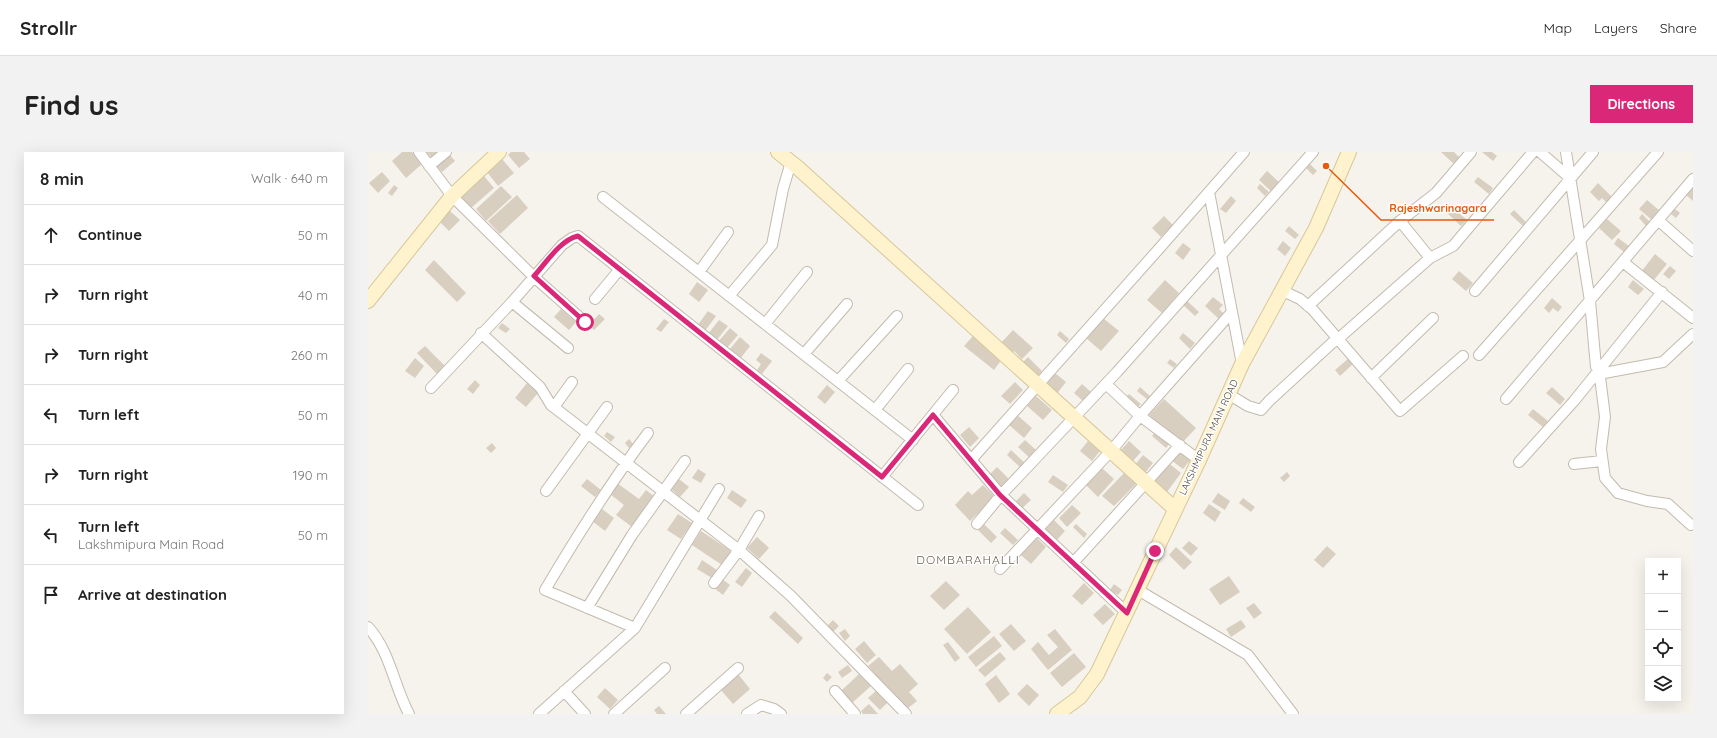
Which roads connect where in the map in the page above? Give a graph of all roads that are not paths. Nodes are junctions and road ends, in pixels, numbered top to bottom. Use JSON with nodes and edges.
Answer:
{"nodes":[{"id":1,"x":419,"y":152,"type":"edge"},
{"id":2,"x":446,"y":152,"type":"edge"},
{"id":3,"x":498,"y":152,"type":"edge"},
{"id":4,"x":778,"y":152,"type":"edge"},
{"id":5,"x":1244,"y":152,"type":"edge"},
{"id":6,"x":1313,"y":152,"type":"edge"},
{"id":7,"x":1349,"y":152,"type":"edge"},
{"id":8,"x":1471,"y":152,"type":"edge"},
{"id":9,"x":1533,"y":152,"type":"edge"},
{"id":10,"x":1540,"y":152,"type":"edge"},
{"id":11,"x":1566,"y":152,"type":"edge"},
{"id":12,"x":1593,"y":152,"type":"edge"},
{"id":13,"x":1658,"y":152,"type":"edge"},
{"id":14,"x":791,"y":162,"type":"junction"},
{"id":15,"x":430,"y":166,"type":"junction"},
{"id":16,"x":1570,"y":178,"type":"junction"},
{"id":17,"x":1693,"y":179,"type":"edge"},
{"id":18,"x":1209,"y":192,"type":"junction"},
{"id":19,"x":452,"y":196,"type":"junction"},
{"id":20,"x":603,"y":197,"type":"dead end"},
{"id":21,"x":1658,"y":220,"type":"junction"},
{"id":22,"x":1400,"y":221,"type":"junction"},
{"id":23,"x":728,"y":232,"type":"dead end"},
{"id":24,"x":1580,"y":241,"type":"junction"},
{"id":25,"x":1693,"y":251,"type":"edge"},
{"id":26,"x":1220,"y":257,"type":"junction"},
{"id":27,"x":1430,"y":258,"type":"junction"},
{"id":28,"x":1622,"y":262,"type":"junction"},
{"id":29,"x":620,"y":269,"type":"junction"},
{"id":30,"x":699,"y":272,"type":"junction"},
{"id":31,"x":808,"y":272,"type":"dead end"},
{"id":32,"x":534,"y":276,"type":"junction"},
{"id":33,"x":1281,"y":290,"type":"junction"},
{"id":34,"x":1475,"y":291,"type":"dead end"},
{"id":35,"x":1662,"y":292,"type":"junction"},
{"id":36,"x":730,"y":296,"type":"junction"},
{"id":37,"x":595,"y":299,"type":"dead end"},
{"id":38,"x":368,"y":301,"type":"edge"},
{"id":39,"x":1590,"y":301,"type":"junction"},
{"id":40,"x":512,"y":302,"type":"junction"},
{"id":41,"x":847,"y":304,"type":"dead end"},
{"id":42,"x":1308,"y":306,"type":"junction"},
{"id":43,"x":1231,"y":313,"type":"junction"},
{"id":44,"x":896,"y":316,"type":"dead end"},
{"id":45,"x":1433,"y":318,"type":"dead end"},
{"id":46,"x":1693,"y":318,"type":"edge"},
{"id":47,"x":585,"y":322,"type":"dead end"},
{"id":48,"x":765,"y":324,"type":"junction"},
{"id":49,"x":481,"y":333,"type":"junction"},
{"id":50,"x":1693,"y":334,"type":"edge"},
{"id":51,"x":1338,"y":339,"type":"junction"},
{"id":52,"x":568,"y":348,"type":"dead end"},
{"id":53,"x":804,"y":354,"type":"junction"},
{"id":54,"x":1480,"y":355,"type":"dead end"},
{"id":55,"x":1463,"y":356,"type":"dead end"},
{"id":56,"x":1242,"y":364,"type":"junction"},
{"id":57,"x":908,"y":369,"type":"dead end"},
{"id":58,"x":1599,"y":369,"type":"junction"},
{"id":59,"x":1371,"y":378,"type":"junction"},
{"id":60,"x":838,"y":381,"type":"junction"},
{"id":61,"x":572,"y":382,"type":"dead end"},
{"id":62,"x":1106,"y":384,"type":"junction"},
{"id":63,"x":1038,"y":386,"type":"junction"},
{"id":64,"x":431,"y":388,"type":"dead end"},
{"id":65,"x":954,"y":390,"type":"dead end"},
{"id":66,"x":1228,"y":394,"type":"junction"},
{"id":67,"x":1506,"y":399,"type":"dead end"},
{"id":68,"x":554,"y":407,"type":"junction"},
{"id":69,"x":607,"y":407,"type":"dead end"},
{"id":70,"x":875,"y":410,"type":"junction"},
{"id":71,"x":933,"y":415,"type":"junction"},
{"id":72,"x":1140,"y":416,"type":"junction"},
{"id":73,"x":1074,"y":418,"type":"junction"},
{"id":74,"x":588,"y":433,"type":"junction"},
{"id":75,"x":648,"y":433,"type":"dead end"},
{"id":76,"x":913,"y":440,"type":"junction"},
{"id":77,"x":1180,"y":445,"type":"junction"},
{"id":78,"x":1111,"y":451,"type":"junction"},
{"id":79,"x":971,"y":460,"type":"junction"},
{"id":80,"x":1200,"y":460,"type":"junction"},
{"id":81,"x":685,"y":461,"type":"dead end"},
{"id":82,"x":1602,"y":461,"type":"junction"},
{"id":83,"x":626,"y":462,"type":"junction"},
{"id":84,"x":1519,"y":462,"type":"dead end"},
{"id":85,"x":1574,"y":464,"type":"dead end"},
{"id":86,"x":882,"y":477,"type":"junction"},
{"id":87,"x":1146,"y":482,"type":"junction"},
{"id":88,"x":719,"y":489,"type":"dead end"},
{"id":89,"x":546,"y":491,"type":"dead end"},
{"id":90,"x":663,"y":491,"type":"junction"},
{"id":91,"x":1000,"y":495,"type":"junction"},
{"id":92,"x":918,"y":505,"type":"dead end"},
{"id":93,"x":1175,"y":509,"type":"junction"},
{"id":94,"x":759,"y":516,"type":"dead end"},
{"id":95,"x":701,"y":520,"type":"junction"},
{"id":96,"x":977,"y":524,"type":"dead end"},
{"id":97,"x":1690,"y":525,"type":"dead end"},
{"id":98,"x":1036,"y":529,"type":"junction"},
{"id":99,"x":739,"y":550,"type":"junction"},
{"id":100,"x":1072,"y":563,"type":"junction"},
{"id":101,"x":1000,"y":569,"type":"dead end"},
{"id":102,"x":714,"y":583,"type":"dead end"},
{"id":103,"x":1138,"y":590,"type":"junction"},
{"id":104,"x":587,"y":608,"type":"junction"},
{"id":105,"x":1127,"y":613,"type":"junction"},
{"id":106,"x":368,"y":627,"type":"edge"},
{"id":107,"x":635,"y":628,"type":"junction"},
{"id":108,"x":665,"y":668,"type":"dead end"},
{"id":109,"x":738,"y":668,"type":"dead end"},
{"id":110,"x":564,"y":691,"type":"junction"},
{"id":111,"x":835,"y":691,"type":"dead end"},
{"id":112,"x":409,"y":714,"type":"edge"},
{"id":113,"x":539,"y":714,"type":"edge"},
{"id":114,"x":585,"y":714,"type":"edge"},
{"id":115,"x":614,"y":714,"type":"edge"},
{"id":116,"x":686,"y":714,"type":"edge"},
{"id":117,"x":747,"y":714,"type":"edge"},
{"id":118,"x":780,"y":714,"type":"edge"},
{"id":119,"x":856,"y":714,"type":"edge"},
{"id":120,"x":906,"y":714,"type":"edge"},
{"id":121,"x":1058,"y":714,"type":"edge"},
{"id":122,"x":1293,"y":714,"type":"edge"}],
"edges":[{"from":1,"to":15,"type":"street"},
{"from":2,"to":15,"type":"street"},
{"from":3,"to":19,"type":"street"},
{"from":4,"to":14,"type":"street"},
{"from":5,"to":18,"type":"street"},
{"from":6,"to":26,"type":"street"},
{"from":7,"to":33,"type":"street","name":"LAKSHMIPURA MAIN ROAD"},
{"from":8,"to":22,"type":"street"},
{"from":9,"to":27,"type":"street"},
{"from":10,"to":16,"type":"street"},
{"from":11,"to":16,"type":"street"},
{"from":12,"to":16,"type":"street"},
{"from":13,"to":24,"type":"street"},
{"from":14,"to":36,"type":"street"},
{"from":14,"to":63,"type":"street"},
{"from":15,"to":19,"type":"street"},
{"from":16,"to":24,"type":"street"},
{"from":16,"to":34,"type":"street"},
{"from":17,"to":21,"type":"street"},
{"from":18,"to":26,"type":"street"},
{"from":18,"to":63,"type":"street"},
{"from":19,"to":32,"type":"street"},
{"from":19,"to":38,"type":"street"},
{"from":20,"to":30,"type":"street"},
{"from":21,"to":25,"type":"street"},
{"from":21,"to":28,"type":"street"},
{"from":22,"to":27,"type":"street"},
{"from":22,"to":42,"type":"street"},
{"from":23,"to":30,"type":"street"},
{"from":24,"to":39,"type":"street"},
{"from":24,"to":54,"type":"street"},
{"from":26,"to":43,"type":"street"},
{"from":26,"to":62,"type":"street"},
{"from":27,"to":51,"type":"street"},
{"from":28,"to":35,"type":"street"},
{"from":28,"to":39,"type":"street"},
{"from":29,"to":32,"type":"street"},
{"from":29,"to":37,"type":"street"},
{"from":29,"to":86,"type":"street"},
{"from":30,"to":36,"type":"street"},
{"from":31,"to":48,"type":"street"},
{"from":32,"to":40,"type":"street"},
{"from":32,"to":47,"type":"street"},
{"from":33,"to":42,"type":"street"},
{"from":33,"to":56,"type":"street","name":"LAKSHMIPURA MAIN ROAD"},
{"from":35,"to":46,"type":"street"},
{"from":35,"to":58,"type":"street"},
{"from":36,"to":48,"type":"street"},
{"from":39,"to":58,"type":"street"},
{"from":39,"to":67,"type":"street"},
{"from":40,"to":49,"type":"street"},
{"from":40,"to":52,"type":"street"},
{"from":41,"to":53,"type":"street"},
{"from":42,"to":51,"type":"street"},
{"from":43,"to":56,"type":"street"},
{"from":43,"to":72,"type":"street"},
{"from":44,"to":60,"type":"street"},
{"from":45,"to":59,"type":"street"},
{"from":48,"to":53,"type":"street"},
{"from":49,"to":64,"type":"street"},
{"from":49,"to":68,"type":"street"},
{"from":50,"to":58,"type":"street"},
{"from":51,"to":59,"type":"street"},
{"from":51,"to":66,"type":"street"},
{"from":53,"to":60,"type":"street"},
{"from":55,"to":59,"type":"street"},
{"from":56,"to":66,"type":"street","name":"LAKSHMIPURA MAIN ROAD"},
{"from":57,"to":70,"type":"street"},
{"from":58,"to":82,"type":"street"},
{"from":58,"to":84,"type":"street"},
{"from":60,"to":70,"type":"street"},
{"from":61,"to":68,"type":"street"},
{"from":62,"to":72,"type":"street"},
{"from":62,"to":73,"type":"street"},
{"from":63,"to":73,"type":"street"},
{"from":63,"to":79,"type":"street"},
{"from":65,"to":71,"type":"street"},
{"from":66,"to":80,"type":"street","name":"LAKSHMIPURA MAIN ROAD"},
{"from":68,"to":74,"type":"street"},
{"from":69,"to":74,"type":"street"},
{"from":70,"to":76,"type":"street"},
{"from":71,"to":76,"type":"street"},
{"from":71,"to":79,"type":"street"},
{"from":72,"to":77,"type":"street"},
{"from":72,"to":78,"type":"street"},
{"from":73,"to":78,"type":"street"},
{"from":73,"to":91,"type":"street"},
{"from":74,"to":83,"type":"street"},
{"from":74,"to":89,"type":"street"},
{"from":75,"to":83,"type":"street"},
{"from":76,"to":86,"type":"street"},
{"from":77,"to":80,"type":"street"},
{"from":77,"to":87,"type":"street"},
{"from":78,"to":87,"type":"street"},
{"from":78,"to":98,"type":"street"},
{"from":79,"to":91,"type":"street"},
{"from":80,"to":93,"type":"street","name":"LAKSHMIPURA MAIN ROAD"},
{"from":81,"to":90,"type":"street"},
{"from":82,"to":85,"type":"street"},
{"from":82,"to":97,"type":"street"},
{"from":83,"to":90,"type":"street"},
{"from":83,"to":104,"type":"street"},
{"from":86,"to":92,"type":"street"},
{"from":87,"to":93,"type":"street"},
{"from":87,"to":100,"type":"street"},
{"from":88,"to":95,"type":"street"},
{"from":90,"to":95,"type":"street"},
{"from":90,"to":104,"type":"street"},
{"from":91,"to":96,"type":"street"},
{"from":91,"to":98,"type":"street"},
{"from":93,"to":103,"type":"street","name":"LAKSHMIPURA MAIN ROAD"},
{"from":94,"to":99,"type":"street"},
{"from":95,"to":99,"type":"street"},
{"from":95,"to":107,"type":"street"},
{"from":98,"to":100,"type":"street"},
{"from":98,"to":101,"type":"street"},
{"from":99,"to":102,"type":"street"},
{"from":99,"to":120,"type":"street"},
{"from":100,"to":105,"type":"street"},
{"from":103,"to":105,"type":"street","name":"LAKSHMIPURA MAIN ROAD"},
{"from":103,"to":122,"type":"street"},
{"from":104,"to":107,"type":"street"},
{"from":105,"to":121,"type":"street","name":"LAKSHMIPURA MAIN ROAD"},
{"from":106,"to":112,"type":"street"},
{"from":107,"to":110,"type":"street"},
{"from":108,"to":115,"type":"street"},
{"from":109,"to":116,"type":"street"},
{"from":110,"to":113,"type":"street"},
{"from":110,"to":114,"type":"street"},
{"from":111,"to":119,"type":"street"},
{"from":117,"to":118,"type":"street"}]}
